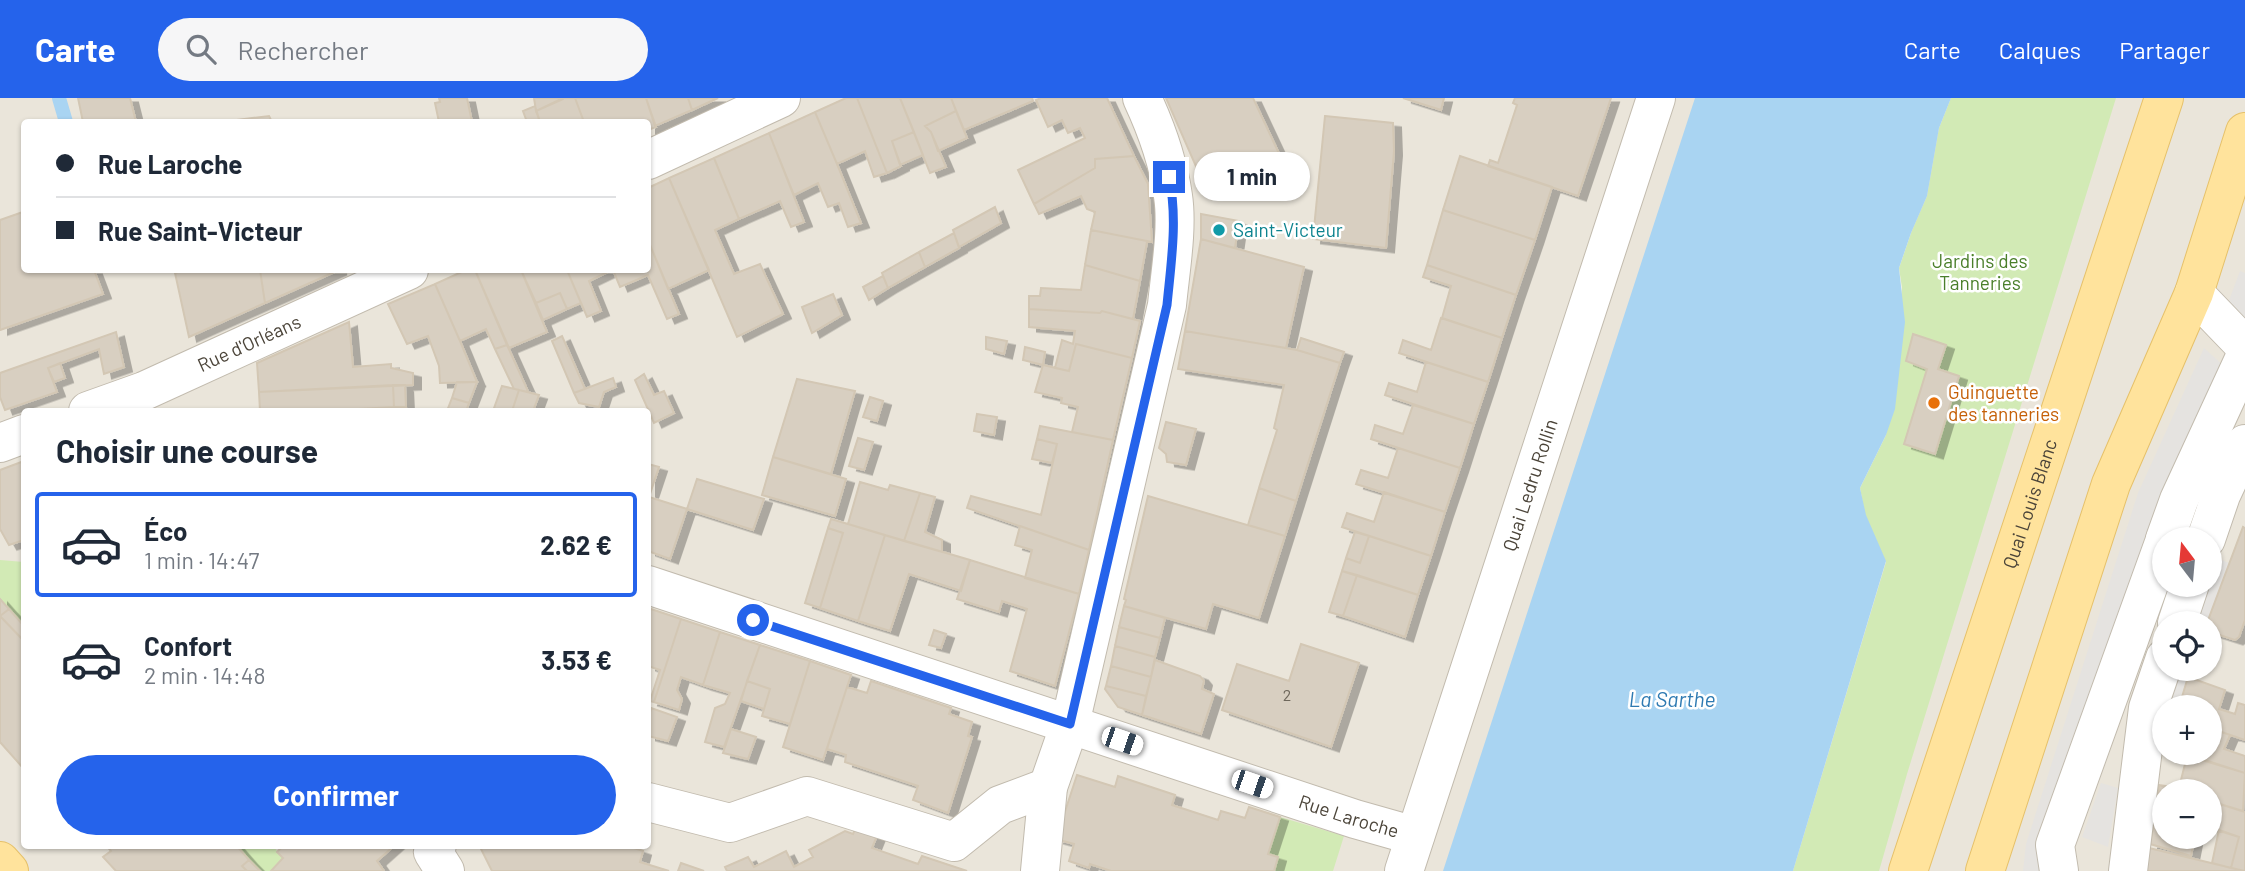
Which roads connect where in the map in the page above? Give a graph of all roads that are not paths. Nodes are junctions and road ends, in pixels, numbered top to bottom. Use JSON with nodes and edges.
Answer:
{"nodes":[{"id":1,"x":781,"y":98,"type":"edge"},
{"id":2,"x":1142,"y":98,"type":"edge"},
{"id":3,"x":1657,"y":98,"type":"edge"},
{"id":4,"x":2164,"y":98,"type":"edge"},
{"id":5,"x":2245,"y":132,"type":"edge"},
{"id":6,"x":651,"y":159,"type":"edge"},
{"id":7,"x":402,"y":273,"type":"edge"},
{"id":8,"x":2194,"y":293,"type":"junction"},
{"id":9,"x":2245,"y":346,"type":"edge"},
{"id":10,"x":2245,"y":357,"type":"edge"},
{"id":11,"x":144,"y":391,"type":"junction"},
{"id":12,"x":96,"y":408,"type":"edge"},
{"id":13,"x":170,"y":408,"type":"edge"},
{"id":14,"x":21,"y":436,"type":"edge"},
{"id":15,"x":0,"y":443,"type":"edge"},
{"id":16,"x":2245,"y":444,"type":"edge"},
{"id":17,"x":2170,"y":527,"type":"edge"},
{"id":18,"x":2210,"y":527,"type":"edge"},
{"id":19,"x":2152,"y":576,"type":"edge"},
{"id":20,"x":651,"y":586,"type":"edge"},
{"id":21,"x":2157,"y":681,"type":"edge"},
{"id":22,"x":1070,"y":724,"type":"junction"},
{"id":23,"x":1048,"y":787,"type":"junction"},
{"id":24,"x":651,"y":803,"type":"edge"},
{"id":25,"x":435,"y":849,"type":"edge"},
{"id":26,"x":1409,"y":854,"type":"edge"},
{"id":27,"x":0,"y":861,"type":"edge"},
{"id":28,"x":9,"y":871,"type":"edge"},
{"id":29,"x":444,"y":871,"type":"edge"},
{"id":30,"x":1040,"y":871,"type":"edge"},
{"id":31,"x":1908,"y":871,"type":"edge"},
{"id":32,"x":1985,"y":871,"type":"edge"},
{"id":33,"x":2059,"y":871,"type":"edge"},
{"id":34,"x":2128,"y":871,"type":"edge"}],
"edges":[{"from":1,"to":6,"type":"street"},
{"from":2,"to":22,"type":"street"},
{"from":3,"to":26,"type":"street","name":"Quai Ledru Rollin"},
{"from":4,"to":31,"type":"main road","name":"Quai Louis Blanc"},
{"from":5,"to":8,"type":"main road"},
{"from":7,"to":11,"type":"street","name":"Rue d'Orléans"},
{"from":8,"to":9,"type":"street"},
{"from":8,"to":32,"type":"main road"},
{"from":10,"to":17,"type":"street"},
{"from":11,"to":12,"type":"street","name":"Rue d'Orléans"},
{"from":11,"to":13,"type":"street"},
{"from":14,"to":15,"type":"street"},
{"from":16,"to":18,"type":"street"},
{"from":19,"to":33,"type":"street"},
{"from":20,"to":22,"type":"street","name":"Rue Laroche"},
{"from":21,"to":34,"type":"street"},
{"from":22,"to":23,"type":"street"},
{"from":22,"to":26,"type":"street","name":"Rue Laroche"},
{"from":23,"to":24,"type":"street"},
{"from":23,"to":30,"type":"street"},
{"from":25,"to":29,"type":"street"},
{"from":27,"to":28,"type":"main road"}]}
